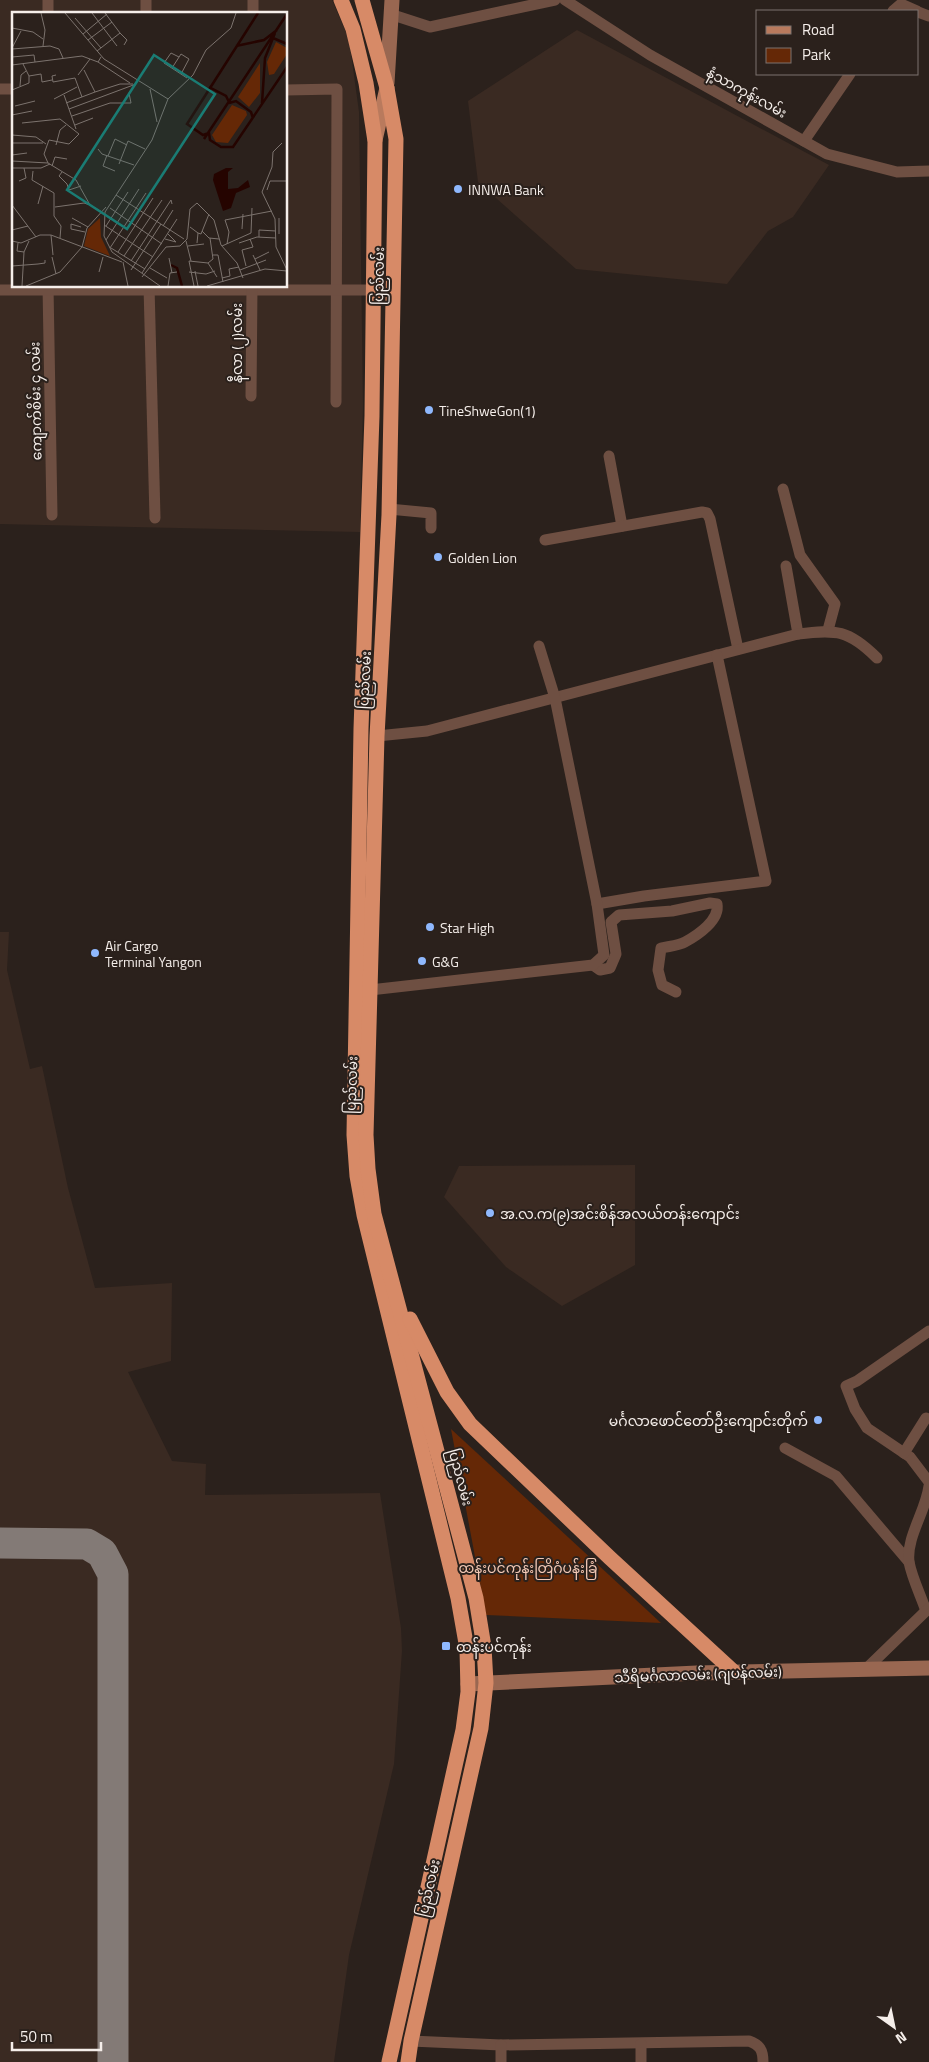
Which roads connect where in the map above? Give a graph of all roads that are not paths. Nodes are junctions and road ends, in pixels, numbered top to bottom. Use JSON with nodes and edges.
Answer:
{"nodes":[{"id":1,"x":341,"y":0,"type":"edge"},
{"id":2,"x":362,"y":0,"type":"edge"},
{"id":3,"x":555,"y":0,"type":"edge"},
{"id":4,"x":565,"y":0,"type":"edge"},
{"id":5,"x":894,"y":10,"type":"edge"},
{"id":6,"x":915,"y":10,"type":"edge"},
{"id":7,"x":391,"y":11,"type":"edge"},
{"id":8,"x":369,"y":24,"type":"junction"},
{"id":9,"x":352,"y":29,"type":"junction"},
{"id":10,"x":849,"y":75,"type":"edge"},
{"id":11,"x":387,"y":88,"type":"junction"},
{"id":12,"x":288,"y":90,"type":"edge"},
{"id":13,"x":375,"y":141,"type":"junction"},
{"id":14,"x":804,"y":141,"type":"junction"},
{"id":15,"x":929,"y":171,"type":"edge"},
{"id":16,"x":48,"y":288,"type":"edge"},
{"id":17,"x":149,"y":288,"type":"edge"},
{"id":18,"x":252,"y":288,"type":"edge"},
{"id":19,"x":0,"y":290,"type":"edge"},
{"id":20,"x":337,"y":290,"type":"junction"},
{"id":21,"x":374,"y":290,"type":"junction"},
{"id":22,"x":251,"y":396,"type":"dead end"},
{"id":23,"x":336,"y":402,"type":"dead end"},
{"id":24,"x":609,"y":456,"type":"dead end"},
{"id":25,"x":782,"y":489,"type":"dead end"},
{"id":26,"x":390,"y":509,"type":"junction"},
{"id":27,"x":52,"y":515,"type":"dead end"},
{"id":28,"x":155,"y":518,"type":"dead end"},
{"id":29,"x":622,"y":526,"type":"junction"},
{"id":30,"x":431,"y":528,"type":"dead end"},
{"id":31,"x":545,"y":540,"type":"dead end"},
{"id":32,"x":786,"y":566,"type":"dead end"},
{"id":33,"x":828,"y":630,"type":"junction"},
{"id":34,"x":798,"y":634,"type":"junction"},
{"id":35,"x":539,"y":646,"type":"dead end"},
{"id":36,"x":738,"y":649,"type":"junction"},
{"id":37,"x":717,"y":655,"type":"junction"},
{"id":38,"x":877,"y":658,"type":"dead end"},
{"id":39,"x":555,"y":698,"type":"junction"},
{"id":40,"x":377,"y":736,"type":"junction"},
{"id":41,"x":596,"y":904,"type":"junction"},
{"id":42,"x":593,"y":965,"type":"junction"},
{"id":43,"x":370,"y":990,"type":"junction"},
{"id":44,"x":676,"y":992,"type":"dead end"},
{"id":45,"x":394,"y":1287,"type":"junction"},
{"id":46,"x":929,"y":1331,"type":"edge"},
{"id":47,"x":926,"y":1418,"type":"dead end"},
{"id":48,"x":785,"y":1448,"type":"dead end"},
{"id":49,"x":904,"y":1453,"type":"junction"},
{"id":50,"x":929,"y":1482,"type":"edge"},
{"id":51,"x":929,"y":1486,"type":"edge"},
{"id":52,"x":909,"y":1562,"type":"junction"},
{"id":53,"x":927,"y":1610,"type":"edge"},
{"id":54,"x":929,"y":1668,"type":"edge"},
{"id":55,"x":866,"y":1669,"type":"junction"},
{"id":56,"x":734,"y":1672,"type":"junction"},
{"id":57,"x":486,"y":1683,"type":"junction"},
{"id":58,"x":468,"y":1684,"type":"junction"},
{"id":59,"x":411,"y":2041,"type":"junction"},
{"id":60,"x":640,"y":2044,"type":"junction"},
{"id":61,"x":501,"y":2045,"type":"junction"},
{"id":62,"x":389,"y":2062,"type":"edge"},
{"id":63,"x":408,"y":2062,"type":"edge"},
{"id":64,"x":502,"y":2062,"type":"edge"},
{"id":65,"x":641,"y":2062,"type":"edge"},
{"id":66,"x":763,"y":2062,"type":"edge"}],
"edges":[{"from":1,"to":9,"type":"highway","name":"ပြည်လမ်း"},
{"from":2,"to":8,"type":"highway","name":"ပြည်လမ်း"},
{"from":3,"to":7,"type":"street"},
{"from":4,"to":14,"type":"street","name":"နံ့သာကုန်းလမ်း"},
{"from":5,"to":6,"type":"street"},
{"from":7,"to":8,"type":"street"},
{"from":7,"to":11,"type":"street"},
{"from":8,"to":9,"type":"street"},
{"from":8,"to":11,"type":"highway","name":"ပြည်လမ်း"},
{"from":9,"to":13,"type":"highway","name":"ပြည်လမ်း"},
{"from":10,"to":14,"type":"street"},
{"from":11,"to":13,"type":"main road","name":"ပြည်လမ်း"},
{"from":11,"to":26,"type":"highway","name":"ပြည်လမ်း"},
{"from":12,"to":20,"type":"street"},
{"from":13,"to":21,"type":"highway","name":"ပြည်လမ်း"},
{"from":14,"to":15,"type":"street","name":"နံ့သာကုန်းလမ်း"},
{"from":16,"to":17,"type":"street"},
{"from":16,"to":19,"type":"street"},
{"from":16,"to":27,"type":"street","name":"ကျောက်စိမ်း ၄ လမ်း"},
{"from":17,"to":18,"type":"street"},
{"from":17,"to":28,"type":"street"},
{"from":18,"to":20,"type":"street"},
{"from":18,"to":22,"type":"street","name":"နီလာ (၂)လမ်း"},
{"from":20,"to":21,"type":"street"},
{"from":20,"to":23,"type":"street"},
{"from":21,"to":58,"type":"highway","name":"ပြည်လမ်း"},
{"from":24,"to":29,"type":"street"},
{"from":25,"to":33,"type":"street"},
{"from":26,"to":30,"type":"street"},
{"from":26,"to":40,"type":"highway","name":"ပြည်လမ်း"},
{"from":29,"to":31,"type":"street"},
{"from":29,"to":36,"type":"street"},
{"from":32,"to":34,"type":"street"},
{"from":33,"to":34,"type":"street"},
{"from":33,"to":38,"type":"street"},
{"from":34,"to":36,"type":"street"},
{"from":35,"to":39,"type":"street"},
{"from":36,"to":37,"type":"street"},
{"from":37,"to":39,"type":"street"},
{"from":37,"to":41,"type":"street"},
{"from":39,"to":40,"type":"street"},
{"from":39,"to":41,"type":"street"},
{"from":40,"to":43,"type":"highway","name":"ပြည်လမ်း"},
{"from":41,"to":42,"type":"street"},
{"from":42,"to":43,"type":"street"},
{"from":42,"to":44,"type":"street"},
{"from":43,"to":45,"type":"highway","name":"ပြည်လမ်း"},
{"from":45,"to":56,"type":"highway"},
{"from":45,"to":57,"type":"highway","name":"ပြည်လမ်း"},
{"from":46,"to":49,"type":"street"},
{"from":47,"to":49,"type":"street"},
{"from":48,"to":52,"type":"street"},
{"from":49,"to":50,"type":"street"},
{"from":51,"to":52,"type":"street"},
{"from":52,"to":53,"type":"street"},
{"from":53,"to":55,"type":"street"},
{"from":54,"to":55,"type":"street","name":"သီရိမင်္ဂလာလမ်း (ဂျပန်လမ်း)"},
{"from":55,"to":56,"type":"street","name":"သီရိမင်္ဂလာလမ်း (ဂျပန်လမ်း)"},
{"from":56,"to":57,"type":"street","name":"သီရိမင်္ဂလာလမ်း (ဂျပန်လမ်း)"},
{"from":57,"to":58,"type":"street","name":"သီရိမင်္ဂလာလမ်း (ဂျပန်လမ်း)"},
{"from":57,"to":59,"type":"highway","name":"ပြည်လမ်း"},
{"from":58,"to":62,"type":"highway","name":"ပြည်လမ်း"},
{"from":59,"to":61,"type":"street"},
{"from":59,"to":63,"type":"highway","name":"ပြည်လမ်း"},
{"from":60,"to":61,"type":"street"},
{"from":60,"to":65,"type":"street"},
{"from":60,"to":66,"type":"street"},
{"from":61,"to":64,"type":"street"}]}
